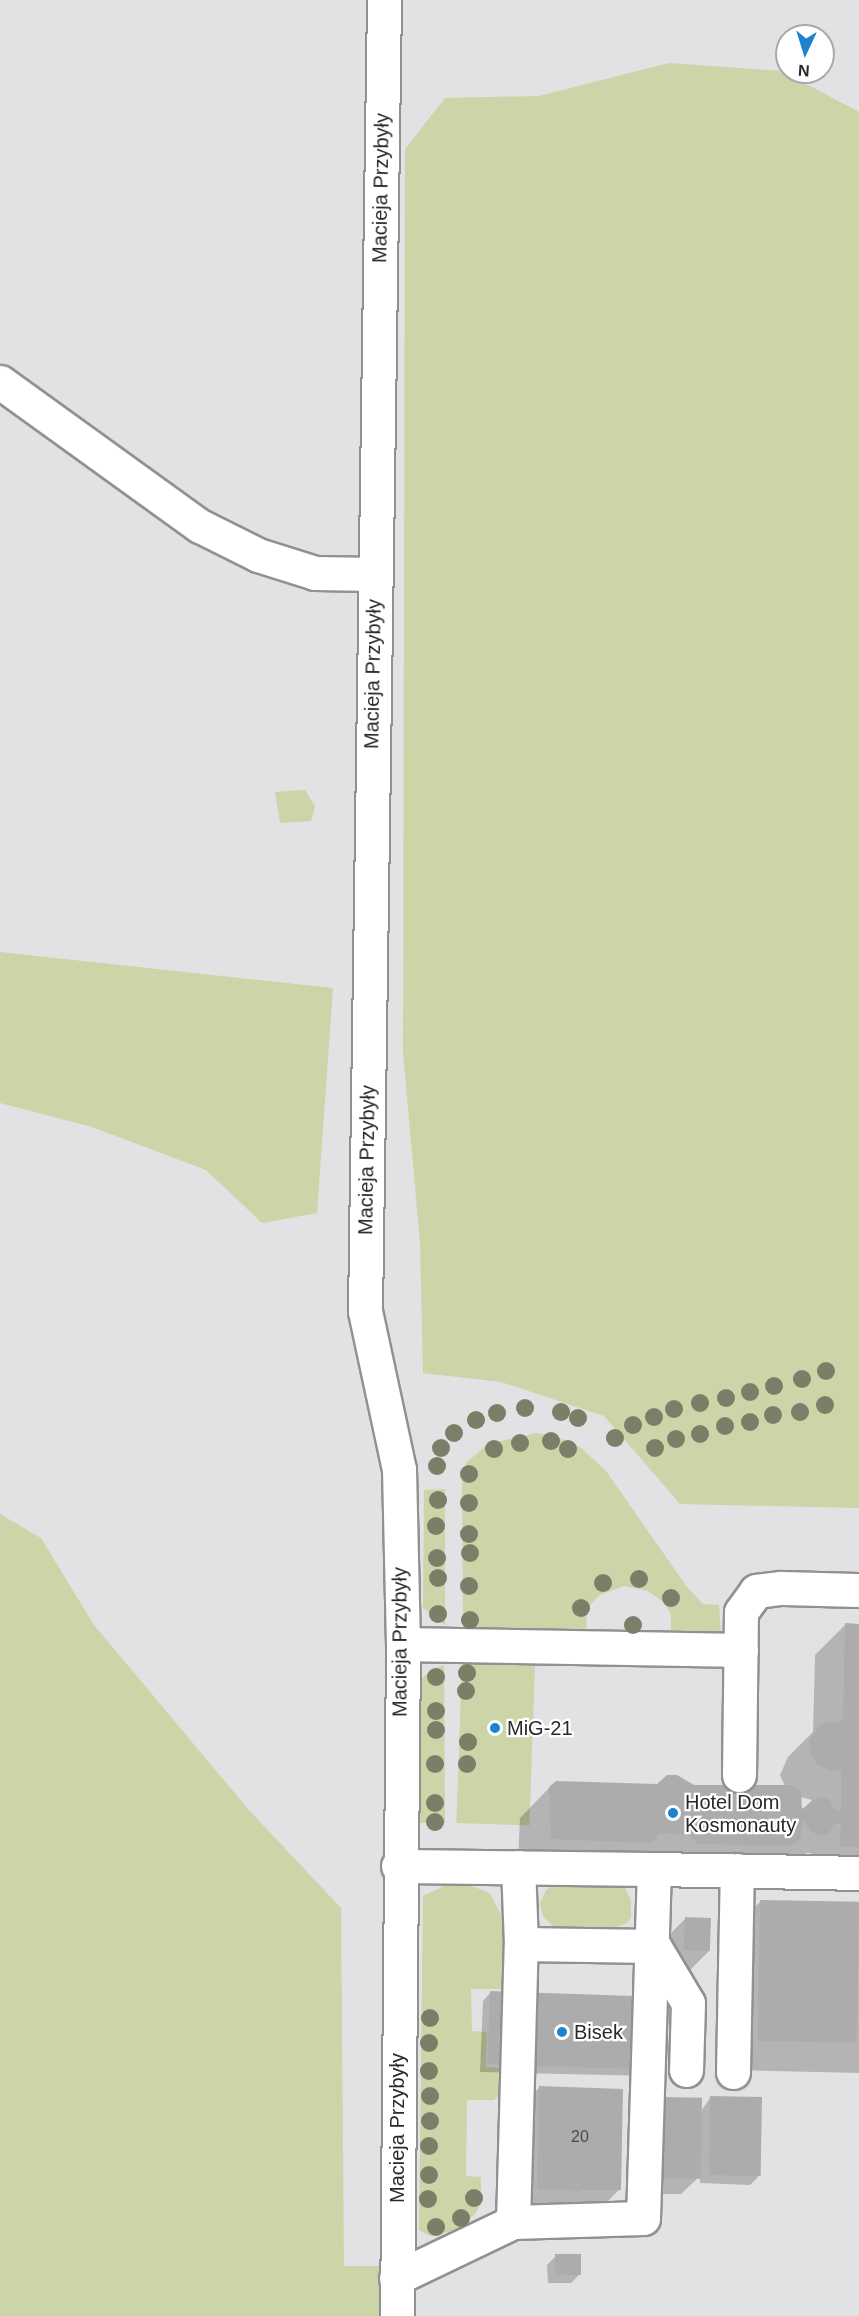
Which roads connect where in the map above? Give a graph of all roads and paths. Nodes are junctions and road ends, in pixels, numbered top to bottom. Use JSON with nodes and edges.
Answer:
{"nodes":[{"id":1,"x":384,"y":0,"type":"edge"},
{"id":2,"x":0,"y":382,"type":"edge"},
{"id":3,"x":375,"y":574,"type":"junction"},
{"id":4,"x":859,"y":1590,"type":"edge"},
{"id":5,"x":403,"y":1644,"type":"junction"},
{"id":6,"x":741,"y":1650,"type":"junction"},
{"id":7,"x":739,"y":1774,"type":"dead end"},
{"id":8,"x":398,"y":1866,"type":"junction"},
{"id":9,"x":518,"y":1867,"type":"junction"},
{"id":10,"x":654,"y":1869,"type":"junction"},
{"id":11,"x":737,"y":1870,"type":"junction"},
{"id":12,"x":859,"y":1874,"type":"edge"},
{"id":13,"x":521,"y":1944,"type":"junction"},
{"id":14,"x":654,"y":1946,"type":"junction"},
{"id":15,"x":686,"y":2070,"type":"dead end"},
{"id":16,"x":733,"y":2072,"type":"dead end"},
{"id":17,"x":513,"y":2222,"type":"junction"},
{"id":18,"x":396,"y":2278,"type":"junction"},
{"id":19,"x":397,"y":2316,"type":"edge"}],
"edges":[{"from":1,"to":3,"type":"street","name":"Macieja Przybyły"},
{"from":2,"to":3,"type":"street"},
{"from":3,"to":5,"type":"street","name":"Macieja Przybyły"},
{"from":4,"to":6,"type":"street"},
{"from":5,"to":6,"type":"street"},
{"from":5,"to":8,"type":"street","name":"Macieja Przybyły"},
{"from":6,"to":7,"type":"street"},
{"from":8,"to":9,"type":"street"},
{"from":8,"to":18,"type":"street","name":"Macieja Przybyły"},
{"from":9,"to":10,"type":"street"},
{"from":9,"to":13,"type":"street"},
{"from":10,"to":11,"type":"street"},
{"from":10,"to":14,"type":"street"},
{"from":11,"to":12,"type":"street"},
{"from":11,"to":16,"type":"street"},
{"from":13,"to":14,"type":"street"},
{"from":13,"to":17,"type":"street"},
{"from":14,"to":15,"type":"street"},
{"from":14,"to":17,"type":"street"},
{"from":17,"to":18,"type":"street"},
{"from":18,"to":19,"type":"street","name":"Macieja Przybyły"}]}
